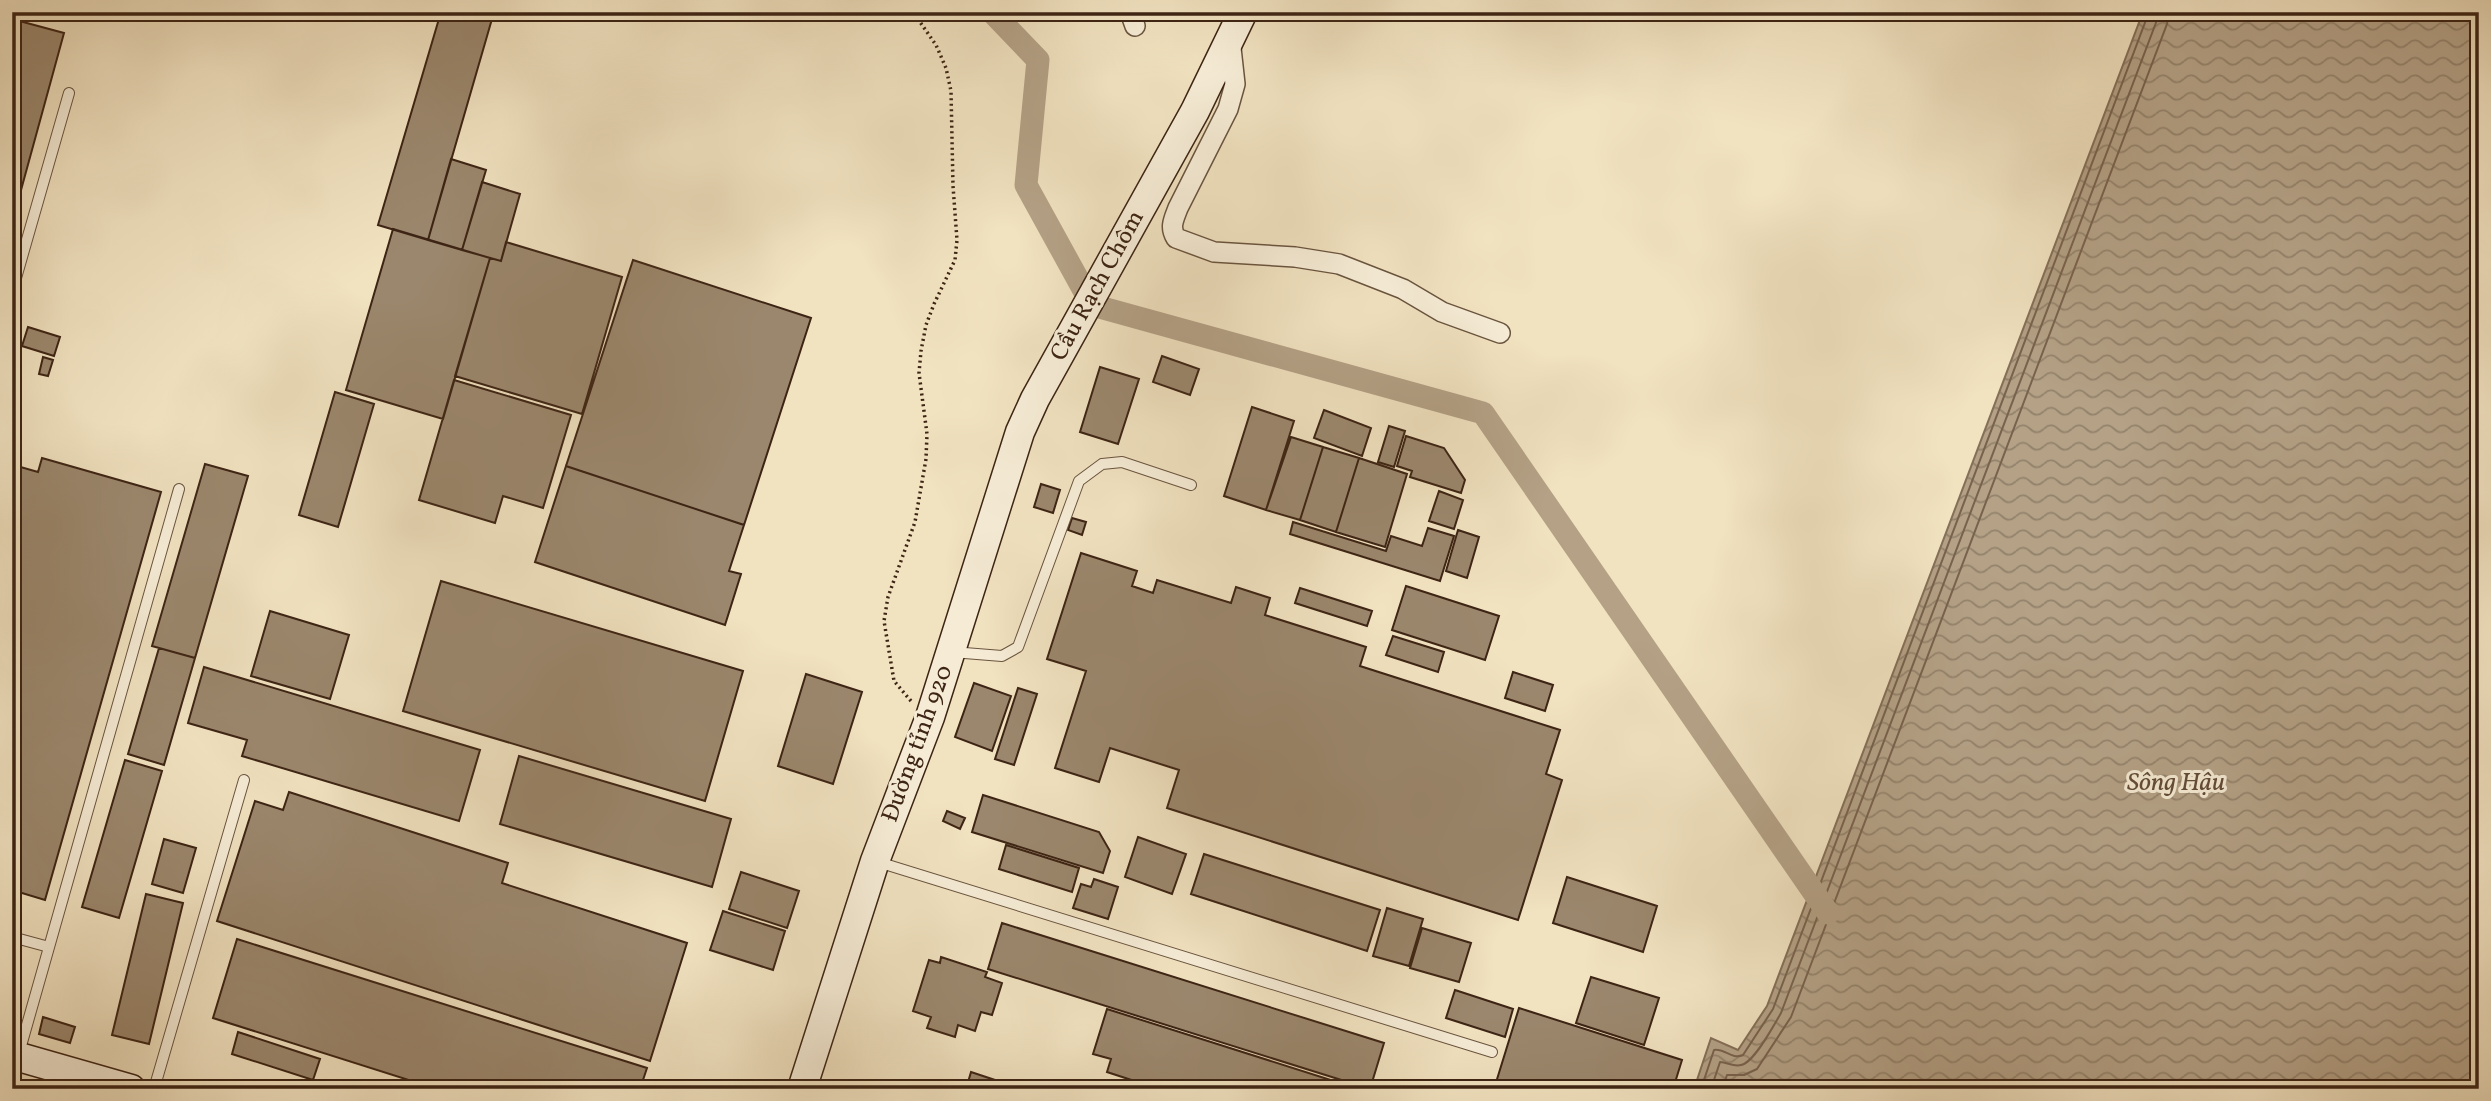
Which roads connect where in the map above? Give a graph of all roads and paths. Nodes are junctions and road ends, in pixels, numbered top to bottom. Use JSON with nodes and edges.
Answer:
{"nodes":[{"id":1,"x":913,"y":12,"type":"edge"},
{"id":2,"x":1243,"y":12,"type":"edge"},
{"id":3,"x":1230,"y":38,"type":"junction"},
{"id":4,"x":69,"y":93,"type":"dead end"},
{"id":5,"x":12,"y":292,"type":"edge"},
{"id":6,"x":1500,"y":333,"type":"dead end"},
{"id":7,"x":1035,"y":399,"type":"joint"},
{"id":8,"x":1191,"y":485,"type":"dead end"},
{"id":9,"x":179,"y":489,"type":"dead end"},
{"id":10,"x":951,"y":652,"type":"junction"},
{"id":11,"x":930,"y":717,"type":"junction"},
{"id":12,"x":244,"y":780,"type":"dead end"},
{"id":13,"x":875,"y":861,"type":"junction"},
{"id":14,"x":12,"y":937,"type":"edge"},
{"id":15,"x":49,"y":947,"type":"junction"},
{"id":16,"x":1492,"y":1052,"type":"dead end"},
{"id":17,"x":15,"y":1056,"type":"edge"},
{"id":18,"x":131,"y":1089,"type":"edge"},
{"id":19,"x":155,"y":1089,"type":"edge"},
{"id":20,"x":802,"y":1089,"type":"edge"}],
"edges":[{"from":1,"to":11,"type":"path"},
{"from":2,"to":3,"type":"main road"},
{"from":3,"to":6,"type":"street"},
{"from":3,"to":7,"type":"main road","name":"Cầu Rạch Chôm"},
{"from":4,"to":5,"type":"lane"},
{"from":7,"to":10,"type":"main road","name":"Đường tỉnh 920"},
{"from":8,"to":10,"type":"lane"},
{"from":9,"to":15,"type":"lane"},
{"from":10,"to":11,"type":"main road","name":"Đường tỉnh 920"},
{"from":11,"to":13,"type":"main road","name":"Đường tỉnh 920"},
{"from":12,"to":19,"type":"lane"},
{"from":13,"to":16,"type":"lane"},
{"from":13,"to":20,"type":"main road","name":"Đường tỉnh 920"},
{"from":14,"to":15,"type":"lane"},
{"from":15,"to":17,"type":"lane"},
{"from":17,"to":18,"type":"main road"}]}
